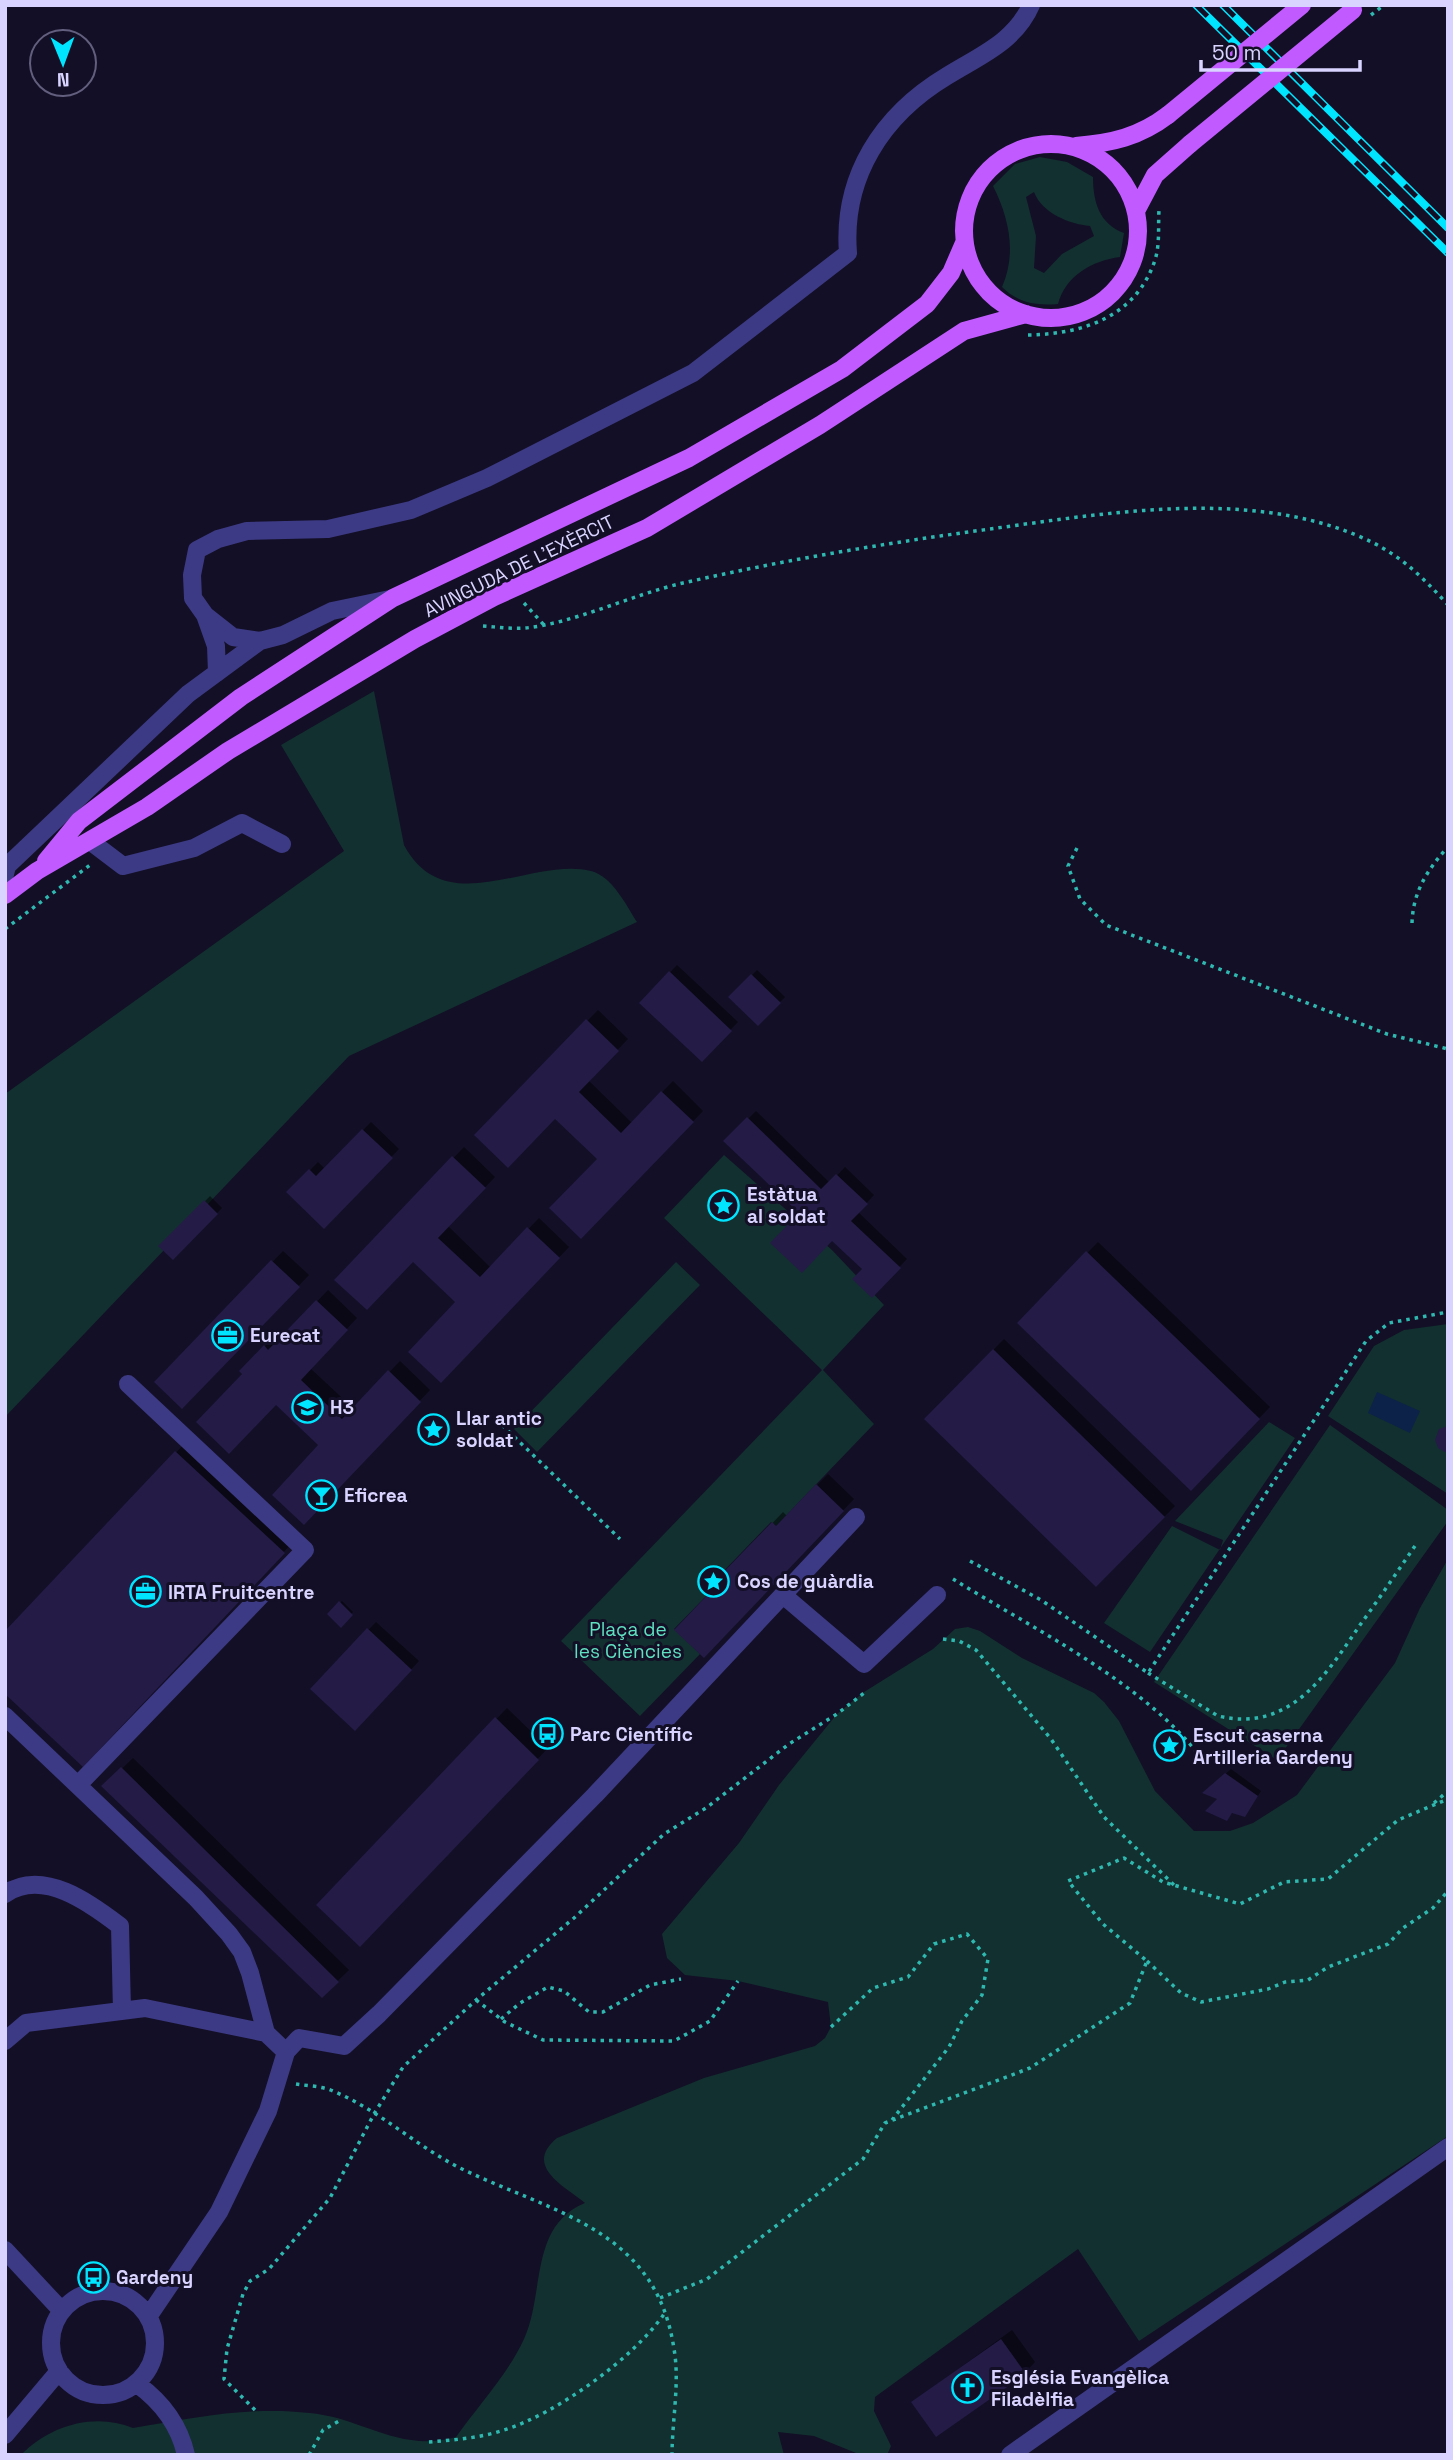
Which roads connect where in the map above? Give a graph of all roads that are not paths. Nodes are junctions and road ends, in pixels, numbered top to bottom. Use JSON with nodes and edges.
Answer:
{"nodes":[{"id":1,"x":1031,"y":5,"type":"edge"},
{"id":2,"x":1302,"y":5,"type":"edge"},
{"id":3,"x":1356,"y":8,"type":"edge"},
{"id":4,"x":1073,"y":146,"type":"junction"},
{"id":5,"x":1136,"y":211,"type":"junction"},
{"id":6,"x":964,"y":243,"type":"junction"},
{"id":7,"x":1026,"y":314,"type":"junction"},
{"id":8,"x":393,"y":598,"type":"junction"},
{"id":9,"x":205,"y":615,"type":"junction"},
{"id":10,"x":260,"y":641,"type":"junction"},
{"id":11,"x":217,"y":673,"type":"junction"},
{"id":12,"x":90,"y":841,"type":"junction"},
{"id":13,"x":282,"y":844,"type":"dead end"},
{"id":14,"x":37,"y":872,"type":"junction"},
{"id":15,"x":5,"y":874,"type":"edge"},
{"id":16,"x":5,"y":895,"type":"edge"},
{"id":17,"x":128,"y":1384,"type":"dead end"},
{"id":18,"x":856,"y":1517,"type":"dead end"},
{"id":19,"x":783,"y":1595,"type":"junction"},
{"id":20,"x":937,"y":1595,"type":"dead end"},
{"id":21,"x":5,"y":1716,"type":"edge"},
{"id":22,"x":78,"y":1785,"type":"junction"},
{"id":23,"x":5,"y":1894,"type":"edge"},
{"id":24,"x":122,"y":2011,"type":"junction"},
{"id":25,"x":266,"y":2032,"type":"junction"},
{"id":26,"x":5,"y":2041,"type":"edge"},
{"id":27,"x":286,"y":2052,"type":"junction"},
{"id":28,"x":1448,"y":2147,"type":"edge"},
{"id":29,"x":5,"y":2250,"type":"edge"},
{"id":30,"x":62,"y":2311,"type":"junction"},
{"id":31,"x":148,"y":2317,"type":"junction"},
{"id":32,"x":59,"y":2371,"type":"junction"},
{"id":33,"x":136,"y":2384,"type":"junction"},
{"id":34,"x":5,"y":2435,"type":"edge"},
{"id":35,"x":186,"y":2455,"type":"edge"},
{"id":36,"x":1010,"y":2455,"type":"edge"}],
"edges":[{"from":1,"to":9,"type":"street"},
{"from":2,"to":4,"type":"main road","bridge":true},
{"from":3,"to":5,"type":"main road","bridge":true},
{"from":4,"to":5,"type":"main road"},
{"from":4,"to":6,"type":"main road"},
{"from":5,"to":7,"type":"main road"},
{"from":6,"to":7,"type":"main road"},
{"from":6,"to":8,"type":"main road","name":"AVINGUDA DE L'EXÈRCIT"},
{"from":7,"to":12,"type":"main road","name":"AVINGUDA DE L'EXÈRCIT"},
{"from":8,"to":10,"type":"street"},
{"from":8,"to":14,"type":"main road","name":"AVINGUDA DE L'EXÈRCIT"},
{"from":9,"to":10,"type":"street"},
{"from":9,"to":11,"type":"street"},
{"from":10,"to":11,"type":"street"},
{"from":11,"to":15,"type":"street"},
{"from":12,"to":13,"type":"street"},
{"from":12,"to":14,"type":"main road","name":"AVINGUDA DE L'EXÈRCIT"},
{"from":14,"to":16,"type":"main road","name":"AVINGUDA DE L'EXÈRCIT"},
{"from":17,"to":22,"type":"street"},
{"from":18,"to":19,"type":"street"},
{"from":19,"to":20,"type":"street"},
{"from":19,"to":27,"type":"street"},
{"from":21,"to":22,"type":"street"},
{"from":22,"to":25,"type":"street"},
{"from":23,"to":24,"type":"street"},
{"from":24,"to":25,"type":"street"},
{"from":24,"to":26,"type":"street"},
{"from":25,"to":27,"type":"street"},
{"from":27,"to":31,"type":"street"},
{"from":28,"to":36,"type":"street"},
{"from":29,"to":30,"type":"street"},
{"from":30,"to":31,"type":"street"},
{"from":30,"to":32,"type":"street"},
{"from":31,"to":33,"type":"street"},
{"from":32,"to":33,"type":"street"},
{"from":32,"to":34,"type":"street"},
{"from":33,"to":35,"type":"street"}]}
